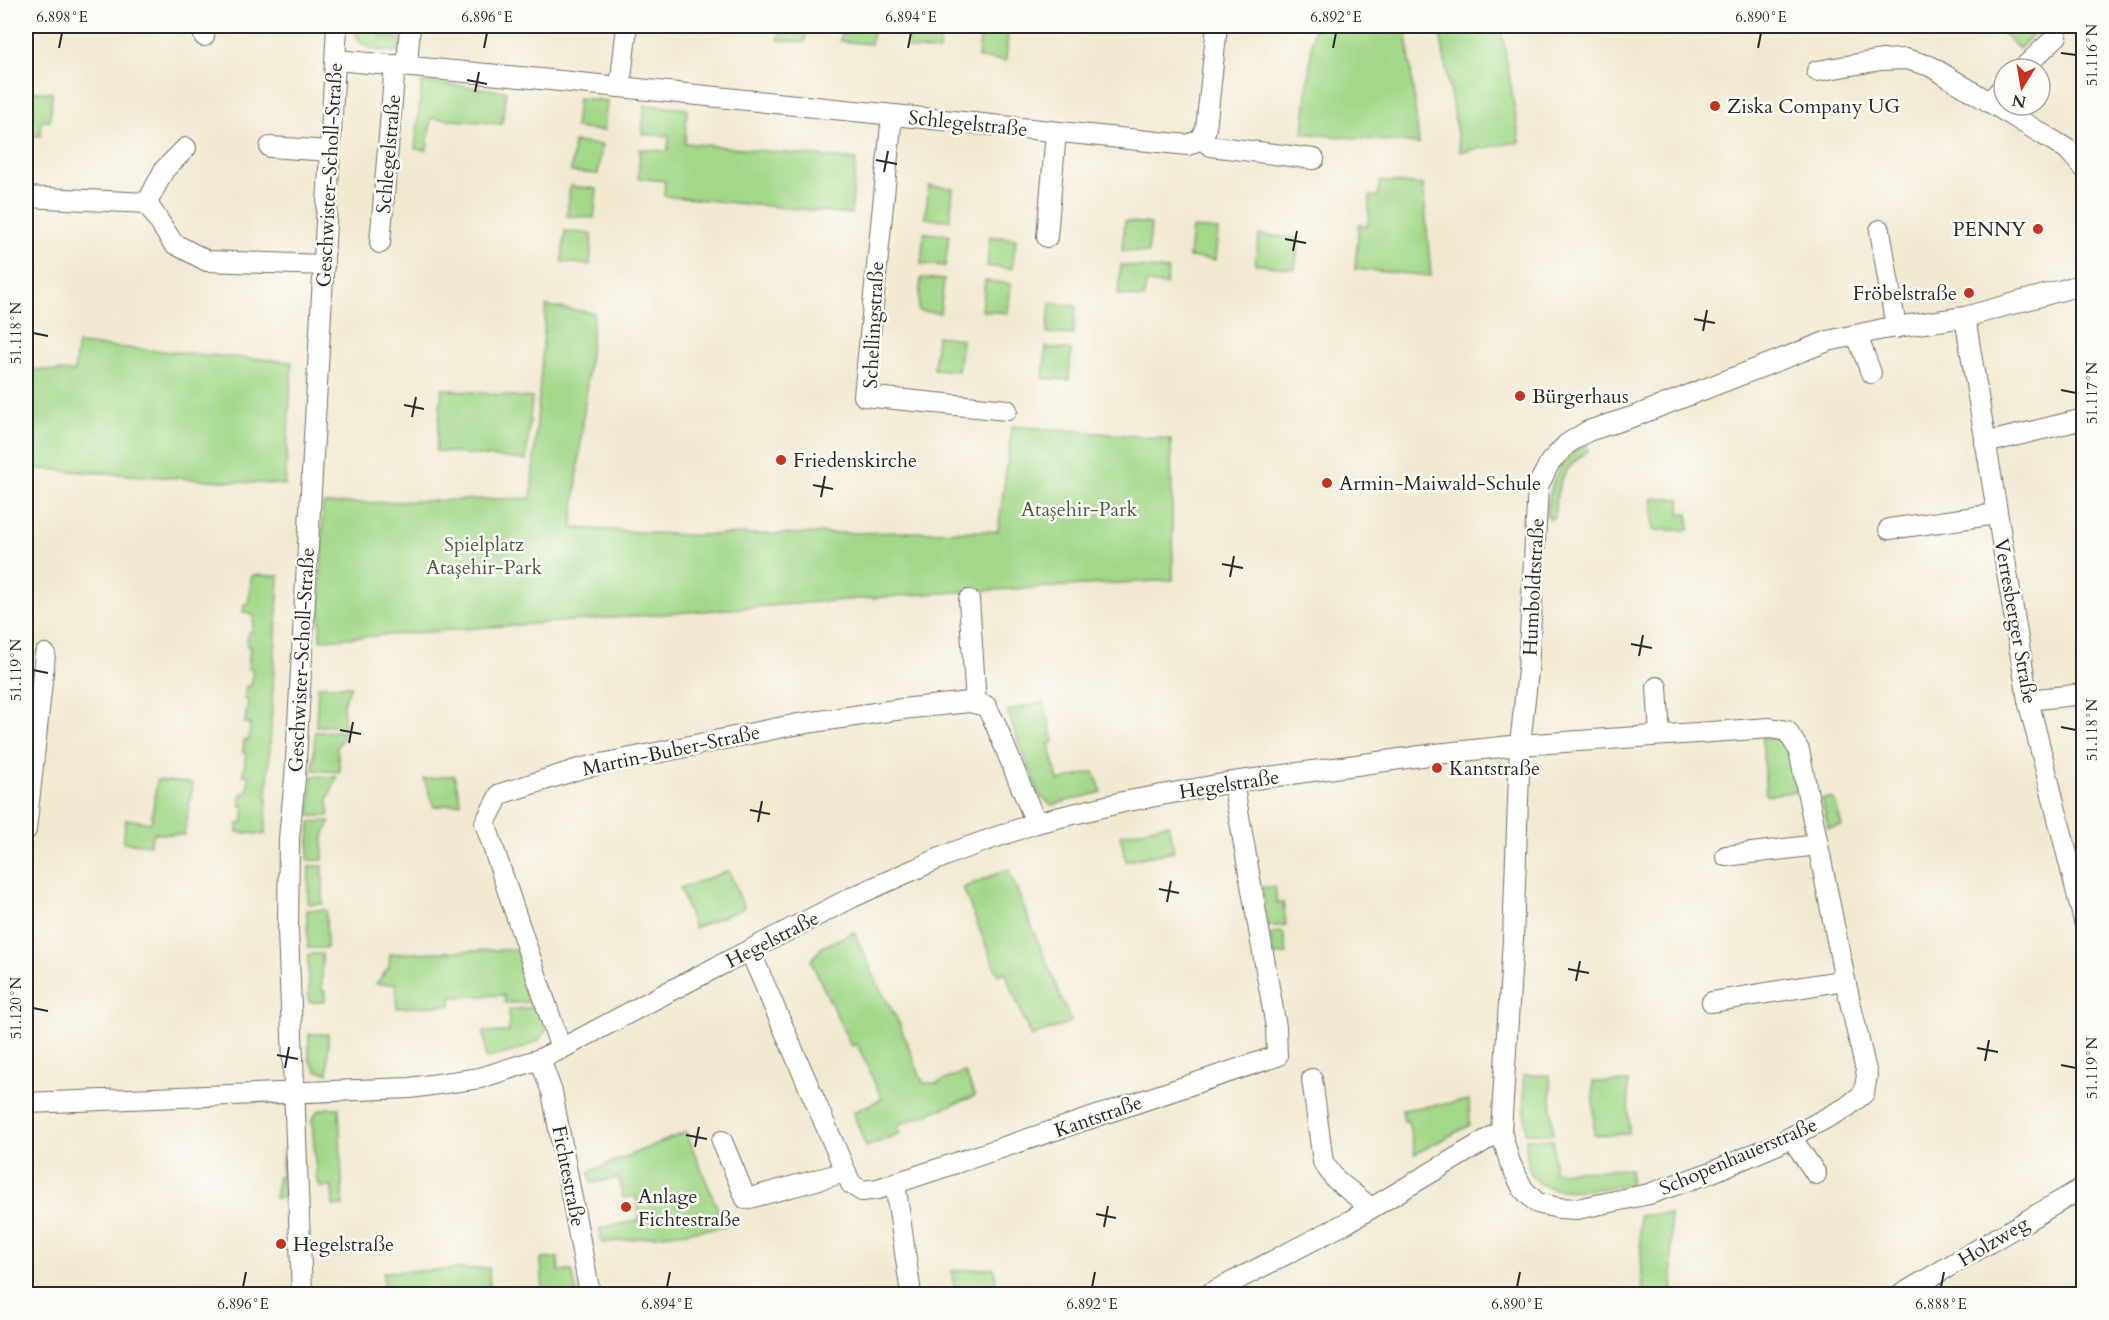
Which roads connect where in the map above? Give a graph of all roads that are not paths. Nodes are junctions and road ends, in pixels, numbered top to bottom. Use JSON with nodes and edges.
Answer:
{"nodes":[{"id":1,"x":338,"y":26,"type":"edge"},
{"id":2,"x":410,"y":26,"type":"edge"},
{"id":3,"x":627,"y":26,"type":"edge"},
{"id":4,"x":1217,"y":26,"type":"edge"},
{"id":5,"x":2057,"y":36,"type":"dead end"},
{"id":6,"x":2035,"y":57,"type":"edge"},
{"id":7,"x":336,"y":60,"type":"junction"},
{"id":8,"x":401,"y":65,"type":"junction"},
{"id":9,"x":1817,"y":71,"type":"dead end"},
{"id":10,"x":620,"y":87,"type":"junction"},
{"id":11,"x":1992,"y":99,"type":"edge"},
{"id":12,"x":1989,"y":102,"type":"junction"},
{"id":13,"x":891,"y":115,"type":"junction"},
{"id":14,"x":1056,"y":132,"type":"junction"},
{"id":15,"x":1201,"y":139,"type":"junction"},
{"id":16,"x":270,"y":147,"type":"dead end"},
{"id":17,"x":186,"y":148,"type":"dead end"},
{"id":18,"x":330,"y":151,"type":"junction"},
{"id":19,"x":1314,"y":159,"type":"dead end"},
{"id":20,"x":2084,"y":168,"type":"edge"},
{"id":21,"x":26,"y":197,"type":"edge"},
{"id":22,"x":147,"y":203,"type":"junction"},
{"id":23,"x":1880,"y":230,"type":"dead end"},
{"id":24,"x":1047,"y":237,"type":"dead end"},
{"id":25,"x":380,"y":243,"type":"dead end"},
{"id":26,"x":324,"y":265,"type":"junction"},
{"id":27,"x":2084,"y":284,"type":"edge"},
{"id":28,"x":1965,"y":317,"type":"junction"},
{"id":29,"x":1896,"y":328,"type":"junction"},
{"id":30,"x":1857,"y":335,"type":"junction"},
{"id":31,"x":1871,"y":373,"type":"dead end"},
{"id":32,"x":1007,"y":410,"type":"dead end"},
{"id":33,"x":2084,"y":419,"type":"edge"},
{"id":34,"x":1985,"y":443,"type":"junction"},
{"id":35,"x":1997,"y":514,"type":"junction"},
{"id":36,"x":1889,"y":529,"type":"dead end"},
{"id":37,"x":969,"y":600,"type":"dead end"},
{"id":38,"x":45,"y":654,"type":"dead end"},
{"id":39,"x":1657,"y":687,"type":"dead end"},
{"id":40,"x":2084,"y":694,"type":"edge"},
{"id":41,"x":2028,"y":700,"type":"junction"},
{"id":42,"x":976,"y":703,"type":"junction"},
{"id":43,"x":1660,"y":735,"type":"junction"},
{"id":44,"x":1520,"y":745,"type":"junction"},
{"id":45,"x":1233,"y":782,"type":"junction"},
{"id":46,"x":1036,"y":823,"type":"junction"},
{"id":47,"x":26,"y":830,"type":"edge"},
{"id":48,"x":1818,"y":845,"type":"junction"},
{"id":49,"x":1726,"y":856,"type":"dead end"},
{"id":50,"x":2077,"y":876,"type":"edge"},
{"id":51,"x":2084,"y":921,"type":"edge"},
{"id":52,"x":750,"y":951,"type":"junction"},
{"id":53,"x":1845,"y":980,"type":"junction"},
{"id":54,"x":1712,"y":1002,"type":"dead end"},
{"id":55,"x":561,"y":1049,"type":"junction"},
{"id":56,"x":540,"y":1059,"type":"junction"},
{"id":57,"x":1312,"y":1079,"type":"dead end"},
{"id":58,"x":293,"y":1093,"type":"junction"},
{"id":59,"x":26,"y":1103,"type":"edge"},
{"id":60,"x":1502,"y":1131,"type":"junction"},
{"id":61,"x":1791,"y":1137,"type":"junction"},
{"id":62,"x":722,"y":1141,"type":"dead end"},
{"id":63,"x":846,"y":1172,"type":"junction"},
{"id":64,"x":1816,"y":1174,"type":"dead end"},
{"id":65,"x":895,"y":1183,"type":"junction"},
{"id":66,"x":2084,"y":1187,"type":"edge"},
{"id":67,"x":1371,"y":1208,"type":"junction"},
{"id":68,"x":910,"y":1287,"type":"dead end"},
{"id":69,"x":302,"y":1294,"type":"edge"},
{"id":70,"x":590,"y":1294,"type":"edge"},
{"id":71,"x":1209,"y":1294,"type":"edge"},
{"id":72,"x":1902,"y":1294,"type":"edge"}],
"edges":[{"from":1,"to":7,"type":"street","name":"Geschwister-Scholl-Straße"},
{"from":2,"to":8,"type":"street"},
{"from":3,"to":10,"type":"street"},
{"from":4,"to":15,"type":"street"},
{"from":5,"to":6,"type":"street"},
{"from":7,"to":8,"type":"street","name":"Schlegelstraße"},
{"from":7,"to":18,"type":"street","name":"Geschwister-Scholl-Straße"},
{"from":8,"to":10,"type":"street","name":"Schlegelstraße"},
{"from":8,"to":25,"type":"street","name":"Schlegelstraße"},
{"from":9,"to":12,"type":"street"},
{"from":10,"to":13,"type":"street","name":"Schlegelstraße"},
{"from":11,"to":12,"type":"street"},
{"from":12,"to":20,"type":"street"},
{"from":13,"to":14,"type":"street","name":"Schlegelstraße"},
{"from":13,"to":32,"type":"street","name":"Schellingstraße"},
{"from":14,"to":15,"type":"street","name":"Schlegelstraße"},
{"from":14,"to":24,"type":"street"},
{"from":15,"to":19,"type":"street"},
{"from":16,"to":18,"type":"street"},
{"from":17,"to":22,"type":"street"},
{"from":18,"to":26,"type":"street","name":"Geschwister-Scholl-Straße"},
{"from":21,"to":22,"type":"street"},
{"from":22,"to":26,"type":"street"},
{"from":23,"to":29,"type":"street"},
{"from":26,"to":58,"type":"street","name":"Geschwister-Scholl-Straße"},
{"from":27,"to":28,"type":"street","name":"Humboldtstraße"},
{"from":28,"to":29,"type":"street","name":"Humboldtstraße"},
{"from":28,"to":34,"type":"street","name":"Verresberger Straße"},
{"from":29,"to":30,"type":"street","name":"Humboldtstraße"},
{"from":30,"to":31,"type":"street"},
{"from":30,"to":44,"type":"street","name":"Humboldtstraße"},
{"from":33,"to":34,"type":"street"},
{"from":34,"to":35,"type":"street","name":"Verresberger Straße"},
{"from":35,"to":36,"type":"street"},
{"from":35,"to":41,"type":"street","name":"Verresberger Straße"},
{"from":37,"to":42,"type":"street"},
{"from":38,"to":47,"type":"street"},
{"from":39,"to":43,"type":"street"},
{"from":40,"to":41,"type":"street"},
{"from":41,"to":50,"type":"street","name":"Verresberger Straße"},
{"from":42,"to":46,"type":"street"},
{"from":42,"to":55,"type":"street","name":"Martin-Buber-Straße"},
{"from":43,"to":44,"type":"street","name":"Schopenhauerstraße"},
{"from":43,"to":48,"type":"street","name":"Schopenhauerstraße"},
{"from":44,"to":45,"type":"street","name":"Hegelstraße"},
{"from":44,"to":60,"type":"street","name":"Humboldtstraße"},
{"from":45,"to":46,"type":"street","name":"Hegelstraße"},
{"from":45,"to":65,"type":"street","name":"Kantstraße"},
{"from":46,"to":52,"type":"street","name":"Hegelstraße"},
{"from":48,"to":49,"type":"street"},
{"from":48,"to":53,"type":"street","name":"Schopenhauerstraße"},
{"from":50,"to":51,"type":"street","name":"Verresberger Straße"},
{"from":52,"to":55,"type":"street","name":"Hegelstraße"},
{"from":52,"to":63,"type":"street","name":"Kantstraße"},
{"from":53,"to":54,"type":"street"},
{"from":53,"to":61,"type":"street","name":"Schopenhauerstraße"},
{"from":55,"to":56,"type":"street","name":"Hegelstraße"},
{"from":56,"to":58,"type":"street","name":"Hegelstraße"},
{"from":56,"to":70,"type":"street","name":"Fichtestraße"},
{"from":57,"to":67,"type":"street"},
{"from":58,"to":59,"type":"street","name":"Hegelstraße"},
{"from":58,"to":69,"type":"street","name":"Geschwister-Scholl-Straße"},
{"from":60,"to":61,"type":"street","name":"Schopenhauerstraße"},
{"from":60,"to":67,"type":"street"},
{"from":61,"to":64,"type":"street"},
{"from":62,"to":63,"type":"street"},
{"from":63,"to":65,"type":"street","name":"Kantstraße"},
{"from":65,"to":68,"type":"street"},
{"from":66,"to":72,"type":"street","name":"Holzweg"},
{"from":67,"to":71,"type":"street"}]}
